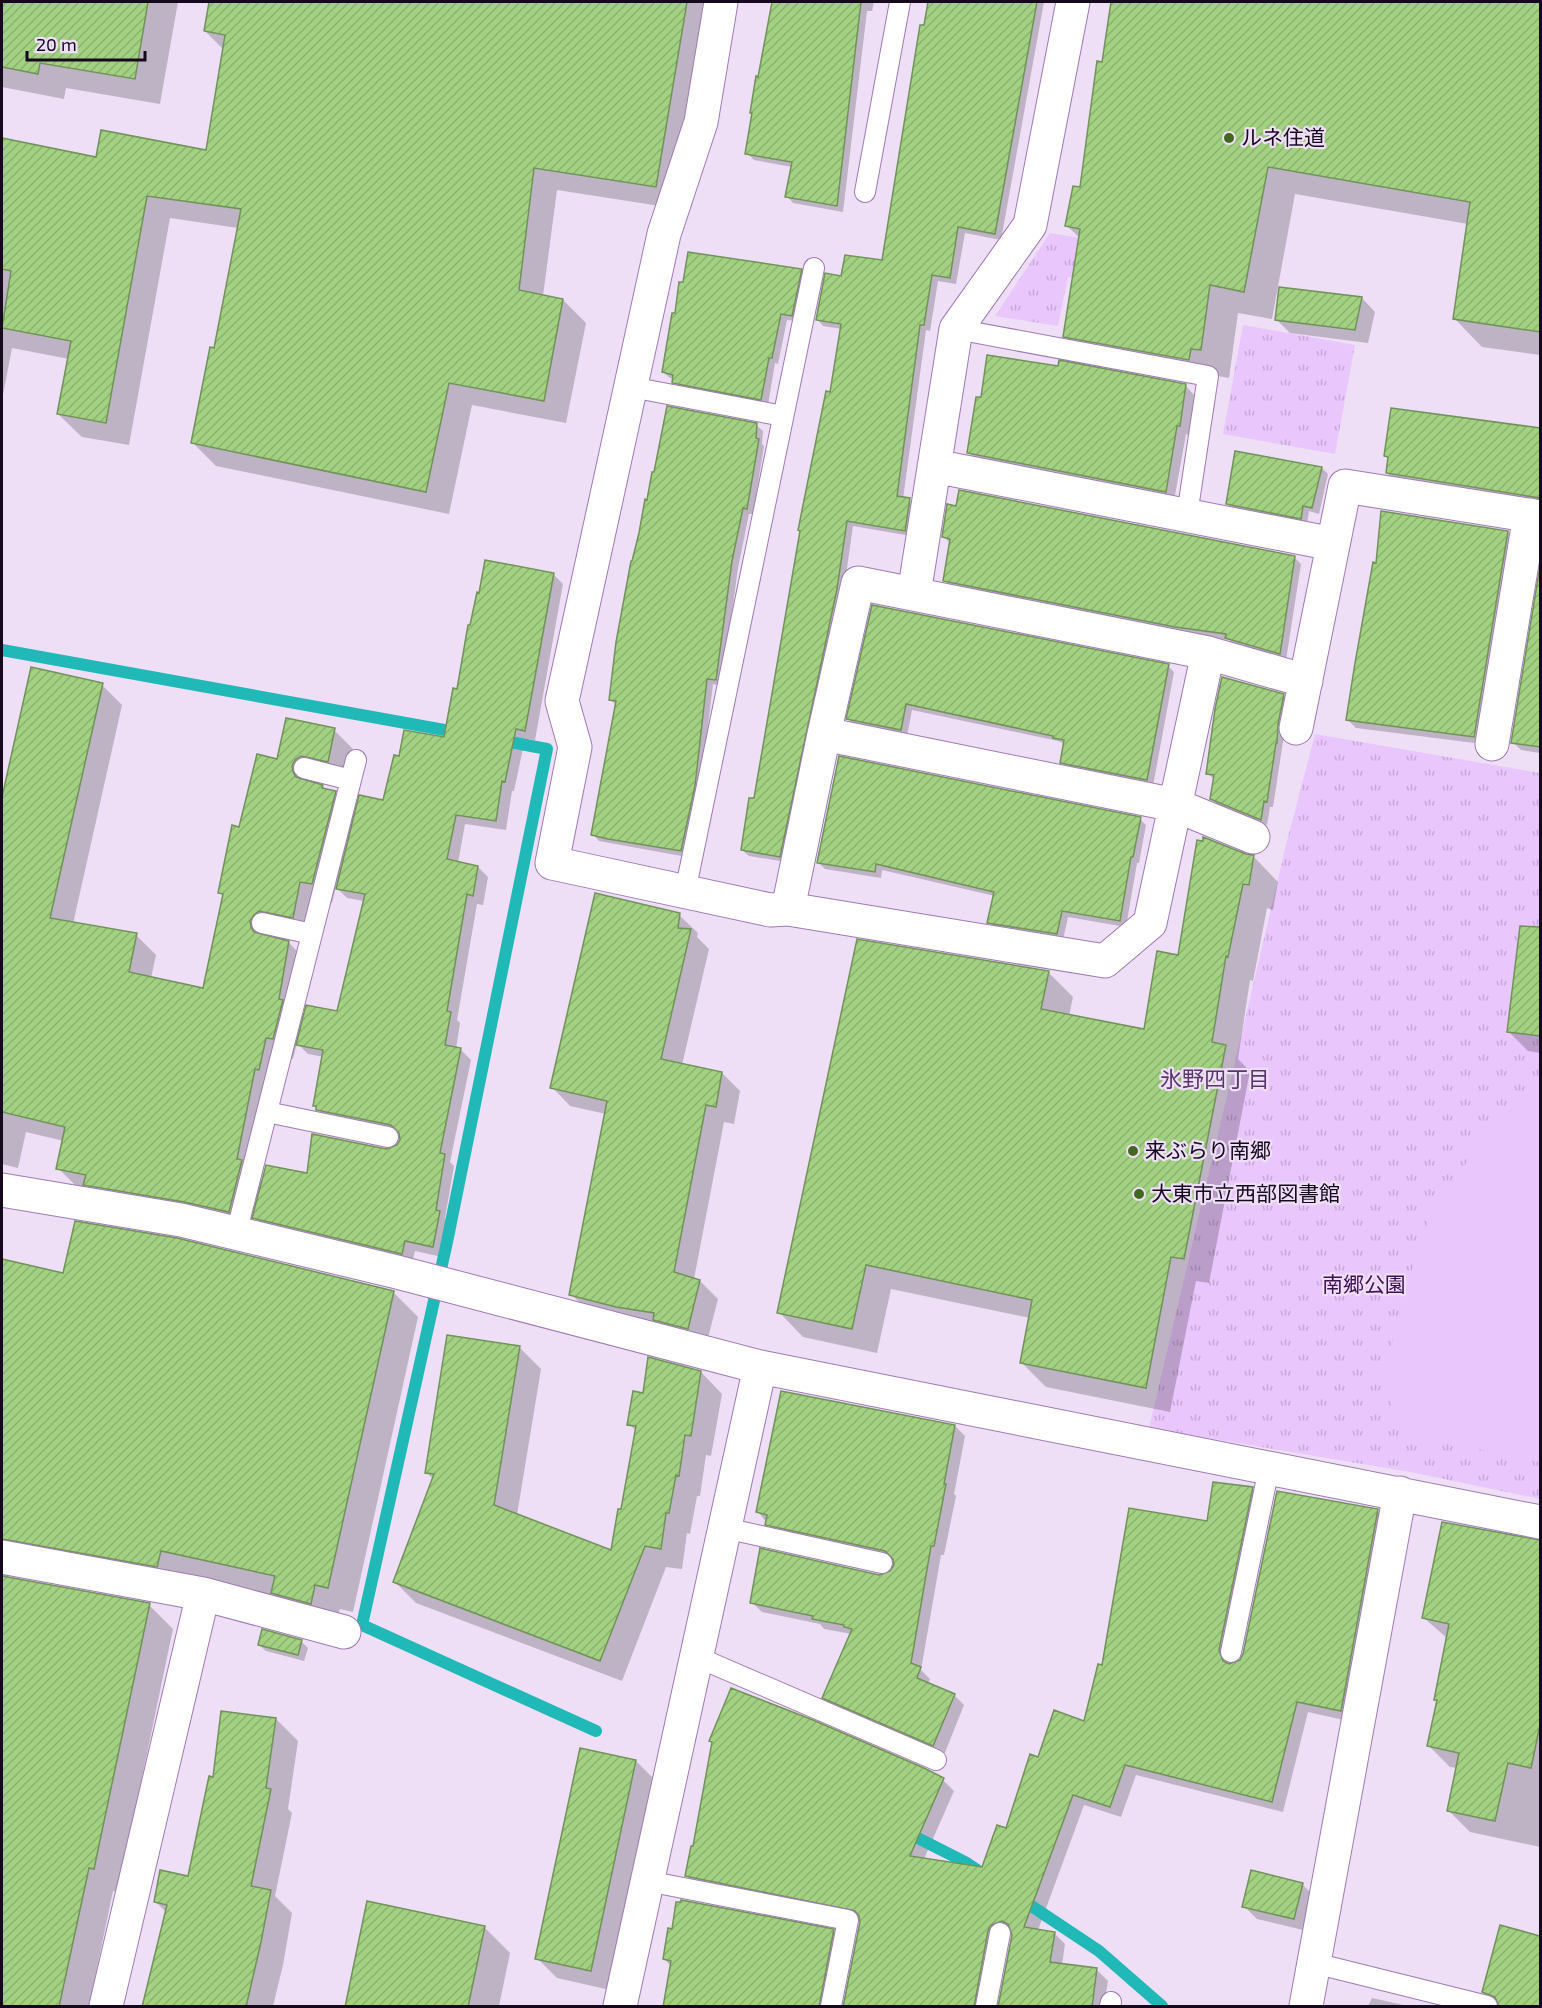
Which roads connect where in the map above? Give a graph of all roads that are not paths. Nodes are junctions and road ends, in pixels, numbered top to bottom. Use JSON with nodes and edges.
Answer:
{"nodes":[{"id":1,"x":721,"y":2,"type":"edge"},
{"id":2,"x":900,"y":2,"type":"edge"},
{"id":3,"x":1072,"y":2,"type":"edge"},
{"id":4,"x":865,"y":192,"type":"dead end"},
{"id":5,"x":814,"y":268,"type":"dead end"},
{"id":6,"x":956,"y":329,"type":"junction"},
{"id":7,"x":631,"y":387,"type":"junction"},
{"id":8,"x":783,"y":416,"type":"junction"},
{"id":9,"x":934,"y":466,"type":"junction"},
{"id":10,"x":1187,"y":515,"type":"junction"},
{"id":11,"x":1535,"y":516,"type":"edge"},
{"id":12,"x":1333,"y":543,"type":"junction"},
{"id":13,"x":914,"y":594,"type":"junction"},
{"id":14,"x":1208,"y":653,"type":"junction"},
{"id":15,"x":1306,"y":681,"type":"junction"},
{"id":16,"x":1296,"y":728,"type":"dead end"},
{"id":17,"x":824,"y":734,"type":"junction"},
{"id":18,"x":1492,"y":744,"type":"dead end"},
{"id":19,"x":356,"y":760,"type":"dead end"},
{"id":20,"x":304,"y":768,"type":"dead end"},
{"id":21,"x":351,"y":780,"type":"junction"},
{"id":22,"x":1175,"y":805,"type":"junction"},
{"id":23,"x":1253,"y":837,"type":"dead end"},
{"id":24,"x":685,"y":892,"type":"junction"},
{"id":25,"x":788,"y":909,"type":"junction"},
{"id":26,"x":262,"y":923,"type":"dead end"},
{"id":27,"x":312,"y":934,"type":"junction"},
{"id":28,"x":267,"y":1112,"type":"junction"},
{"id":29,"x":388,"y":1137,"type":"dead end"},
{"id":30,"x":2,"y":1190,"type":"edge"},
{"id":31,"x":236,"y":1234,"type":"junction"},
{"id":32,"x":760,"y":1367,"type":"junction"},
{"id":33,"x":1269,"y":1468,"type":"junction"},
{"id":34,"x":1400,"y":1493,"type":"junction"},
{"id":35,"x":1540,"y":1522,"type":"edge"},
{"id":36,"x":725,"y":1528,"type":"junction"},
{"id":37,"x":2,"y":1557,"type":"edge"},
{"id":38,"x":882,"y":1563,"type":"dead end"},
{"id":39,"x":203,"y":1594,"type":"junction"},
{"id":40,"x":344,"y":1632,"type":"dead end"},
{"id":41,"x":1232,"y":1652,"type":"dead end"},
{"id":42,"x":697,"y":1656,"type":"junction"},
{"id":43,"x":936,"y":1760,"type":"dead end"},
{"id":44,"x":647,"y":1881,"type":"junction"},
{"id":45,"x":1000,"y":1933,"type":"dead end"},
{"id":46,"x":1314,"y":1963,"type":"junction"},
{"id":47,"x":106,"y":2007,"type":"edge"},
{"id":48,"x":620,"y":2007,"type":"edge"},
{"id":49,"x":831,"y":2007,"type":"edge"},
{"id":50,"x":986,"y":2007,"type":"edge"},
{"id":51,"x":1306,"y":2007,"type":"edge"},
{"id":52,"x":1487,"y":2007,"type":"edge"}],
"edges":[{"from":1,"to":7,"type":"street"},
{"from":2,"to":4,"type":"lane"},
{"from":3,"to":6,"type":"street"},
{"from":5,"to":8,"type":"lane"},
{"from":6,"to":9,"type":"street"},
{"from":6,"to":10,"type":"lane"},
{"from":7,"to":8,"type":"lane"},
{"from":7,"to":24,"type":"street"},
{"from":8,"to":24,"type":"lane"},
{"from":9,"to":10,"type":"street"},
{"from":9,"to":13,"type":"street"},
{"from":10,"to":12,"type":"street"},
{"from":11,"to":12,"type":"street"},
{"from":11,"to":18,"type":"street"},
{"from":12,"to":15,"type":"street"},
{"from":13,"to":14,"type":"street"},
{"from":13,"to":17,"type":"street"},
{"from":14,"to":15,"type":"street"},
{"from":14,"to":22,"type":"street"},
{"from":15,"to":16,"type":"street"},
{"from":17,"to":22,"type":"street"},
{"from":17,"to":25,"type":"street"},
{"from":19,"to":21,"type":"lane"},
{"from":20,"to":21,"type":"lane"},
{"from":21,"to":27,"type":"lane"},
{"from":22,"to":23,"type":"street"},
{"from":22,"to":25,"type":"street"},
{"from":24,"to":25,"type":"street"},
{"from":26,"to":27,"type":"lane"},
{"from":27,"to":28,"type":"lane"},
{"from":28,"to":29,"type":"lane"},
{"from":28,"to":31,"type":"lane"},
{"from":30,"to":31,"type":"street"},
{"from":31,"to":32,"type":"street"},
{"from":32,"to":33,"type":"street"},
{"from":32,"to":36,"type":"street"},
{"from":33,"to":34,"type":"street"},
{"from":33,"to":41,"type":"lane"},
{"from":34,"to":35,"type":"street"},
{"from":34,"to":46,"type":"street"},
{"from":36,"to":38,"type":"lane"},
{"from":36,"to":42,"type":"street"},
{"from":37,"to":39,"type":"street"},
{"from":39,"to":40,"type":"street"},
{"from":39,"to":47,"type":"street"},
{"from":42,"to":43,"type":"lane"},
{"from":42,"to":44,"type":"street"},
{"from":44,"to":48,"type":"street"},
{"from":44,"to":49,"type":"lane"},
{"from":45,"to":50,"type":"lane"},
{"from":46,"to":51,"type":"street"},
{"from":46,"to":52,"type":"lane"}]}
